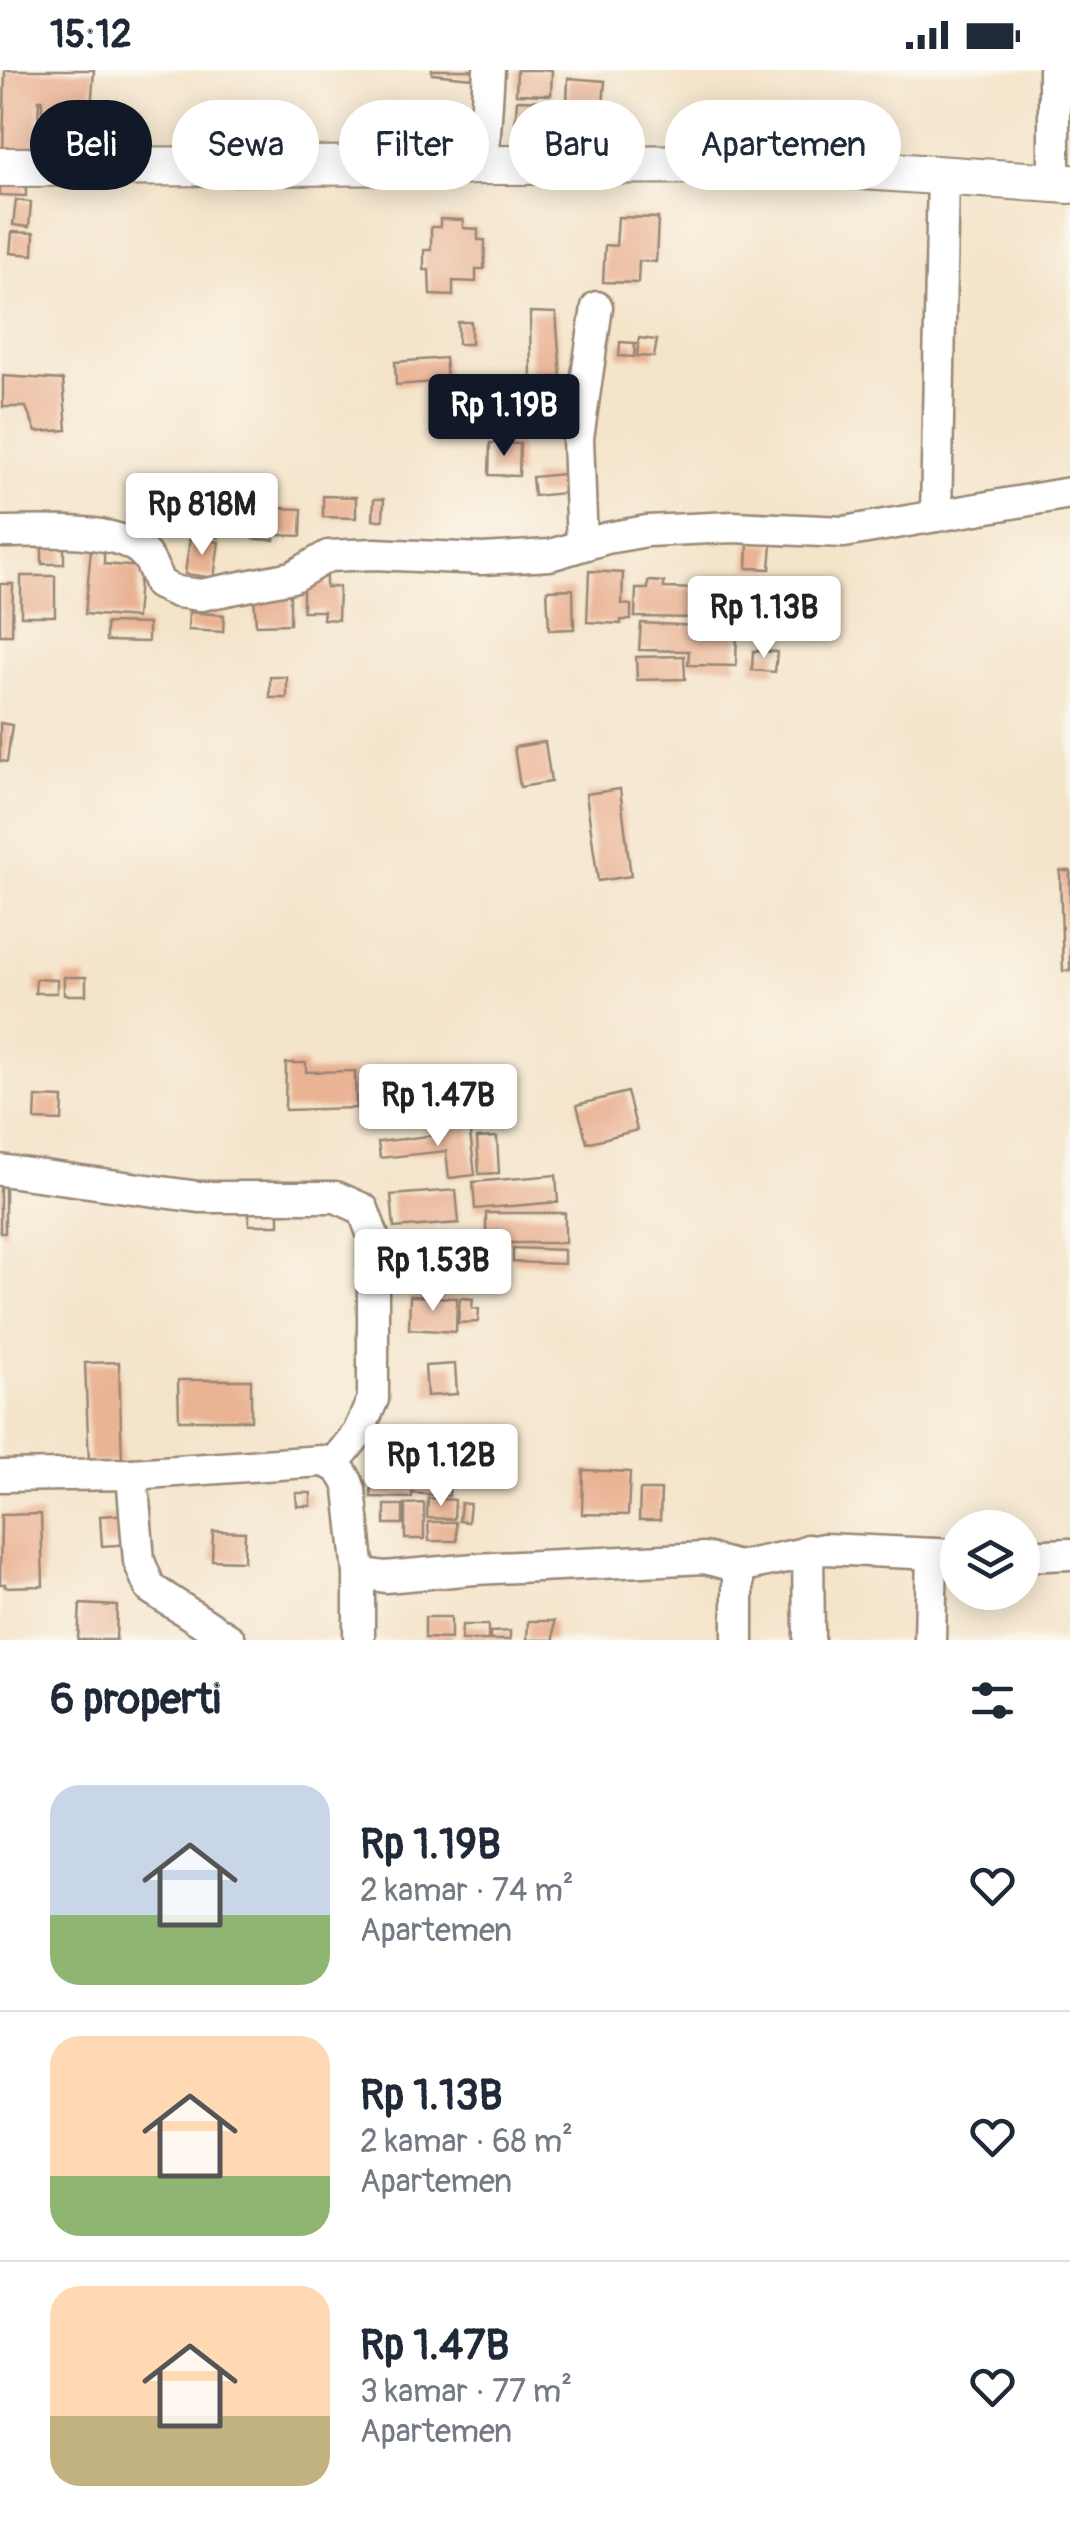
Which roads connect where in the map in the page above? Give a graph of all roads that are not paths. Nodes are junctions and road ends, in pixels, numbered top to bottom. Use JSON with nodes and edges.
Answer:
{"nodes":[{"id":1,"x":490,"y":70,"type":"edge"},
{"id":2,"x":1054,"y":70,"type":"edge"},
{"id":3,"x":488,"y":100,"type":"edge"},
{"id":4,"x":489,"y":165,"type":"edge"},
{"id":5,"x":339,"y":166,"type":"edge"},
{"id":6,"x":0,"y":167,"type":"edge"},
{"id":7,"x":943,"y":174,"type":"junction"},
{"id":8,"x":1062,"y":184,"type":"edge"},
{"id":9,"x":597,"y":307,"type":"dead end"},
{"id":10,"x":1070,"y":492,"type":"edge"},
{"id":11,"x":936,"y":516,"type":"junction"},
{"id":12,"x":0,"y":532,"type":"edge"},
{"id":13,"x":582,"y":546,"type":"junction"},
{"id":14,"x":0,"y":1170,"type":"edge"},
{"id":15,"x":333,"y":1464,"type":"junction"},
{"id":16,"x":132,"y":1474,"type":"junction"},
{"id":17,"x":0,"y":1476,"type":"edge"},
{"id":18,"x":808,"y":1550,"type":"junction"},
{"id":19,"x":940,"y":1554,"type":"edge"},
{"id":20,"x":1070,"y":1554,"type":"edge"},
{"id":21,"x":1040,"y":1555,"type":"edge"},
{"id":22,"x":738,"y":1567,"type":"junction"},
{"id":23,"x":359,"y":1573,"type":"junction"},
{"id":24,"x":940,"y":1583,"type":"edge"},
{"id":25,"x":230,"y":1640,"type":"edge"},
{"id":26,"x":359,"y":1640,"type":"edge"},
{"id":27,"x":738,"y":1640,"type":"edge"},
{"id":28,"x":809,"y":1640,"type":"edge"},
{"id":29,"x":930,"y":1640,"type":"edge"}],
"edges":[{"from":1,"to":3,"type":"street"},
{"from":2,"to":8,"type":"street"},
{"from":4,"to":7,"type":"street"},
{"from":5,"to":6,"type":"street"},
{"from":7,"to":8,"type":"street"},
{"from":7,"to":11,"type":"street"},
{"from":9,"to":13,"type":"street"},
{"from":10,"to":11,"type":"street"},
{"from":11,"to":13,"type":"street"},
{"from":12,"to":13,"type":"street"},
{"from":14,"to":15,"type":"street"},
{"from":15,"to":16,"type":"street"},
{"from":15,"to":23,"type":"street"},
{"from":16,"to":17,"type":"street"},
{"from":16,"to":25,"type":"street"},
{"from":18,"to":19,"type":"street"},
{"from":18,"to":22,"type":"street"},
{"from":18,"to":28,"type":"street"},
{"from":20,"to":21,"type":"street"},
{"from":22,"to":23,"type":"street"},
{"from":22,"to":27,"type":"street"},
{"from":23,"to":26,"type":"street"},
{"from":24,"to":29,"type":"street"}]}
